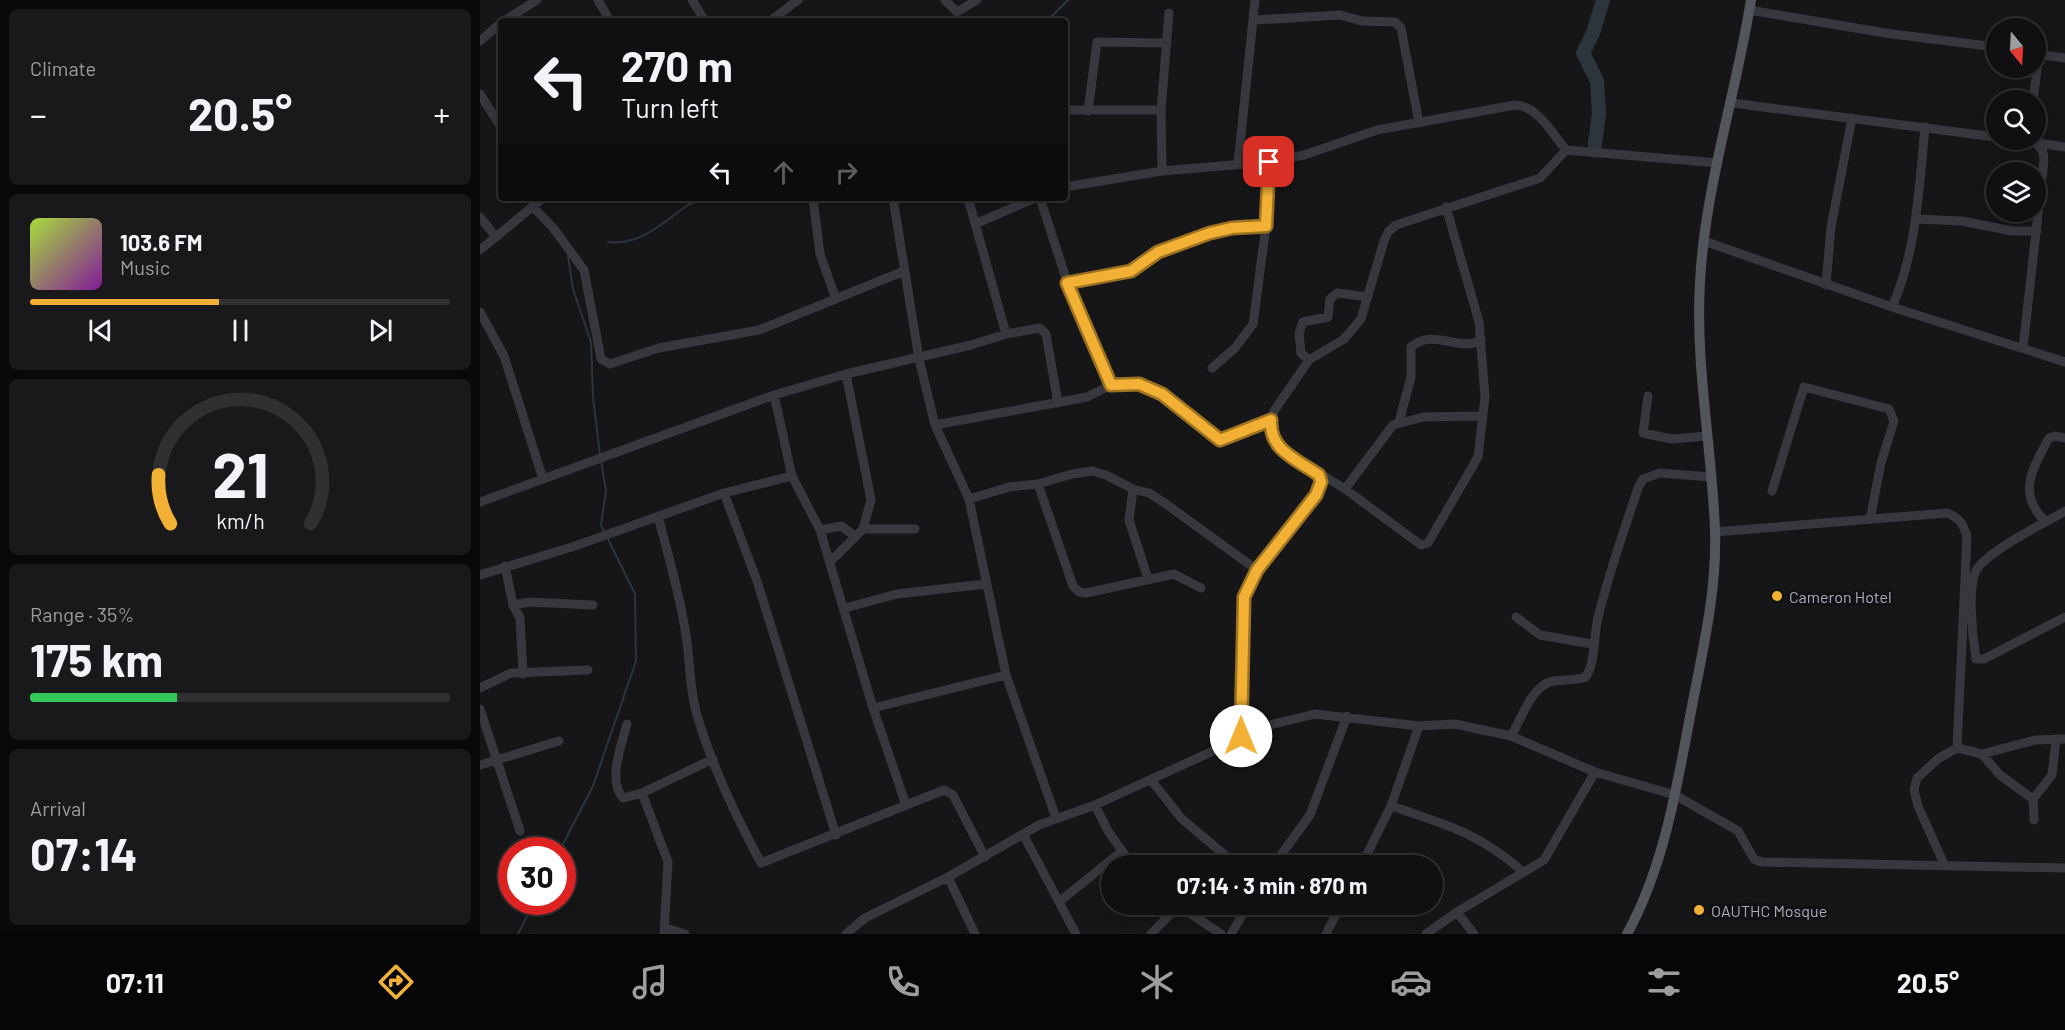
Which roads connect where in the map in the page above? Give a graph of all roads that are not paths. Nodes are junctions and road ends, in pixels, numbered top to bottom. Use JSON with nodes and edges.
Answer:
{"nodes":[{"id":1,"x":537,"y":0,"type":"edge"},
{"id":2,"x":598,"y":0,"type":"edge"},
{"id":3,"x":692,"y":0,"type":"edge"},
{"id":4,"x":798,"y":0,"type":"edge"},
{"id":5,"x":945,"y":0,"type":"edge"},
{"id":6,"x":977,"y":0,"type":"edge"},
{"id":7,"x":1255,"y":0,"type":"edge"},
{"id":8,"x":1750,"y":5,"type":"edge"},
{"id":9,"x":1170,"y":13,"type":"dead end"},
{"id":10,"x":508,"y":18,"type":"edge"},
{"id":11,"x":608,"y":18,"type":"edge"},
{"id":12,"x":703,"y":18,"type":"edge"},
{"id":13,"x":774,"y":18,"type":"edge"},
{"id":14,"x":1255,"y":20,"type":"junction"},
{"id":15,"x":498,"y":25,"type":"edge"},
{"id":16,"x":480,"y":41,"type":"edge"},
{"id":17,"x":1167,"y":43,"type":"junction"},
{"id":18,"x":1986,"y":46,"type":"edge"},
{"id":19,"x":2046,"y":56,"type":"edge"},
{"id":20,"x":2065,"y":58,"type":"edge"},
{"id":21,"x":480,"y":94,"type":"edge"},
{"id":22,"x":1732,"y":103,"type":"junction"},
{"id":23,"x":1068,"y":110,"type":"edge"},
{"id":24,"x":1161,"y":110,"type":"junction"},
{"id":25,"x":1088,"y":111,"type":"junction"},
{"id":26,"x":1852,"y":118,"type":"junction"},
{"id":27,"x":498,"y":122,"type":"edge"},
{"id":28,"x":1419,"y":123,"type":"junction"},
{"id":29,"x":1926,"y":127,"type":"junction"},
{"id":30,"x":1986,"y":136,"type":"edge"},
{"id":31,"x":2046,"y":143,"type":"edge"},
{"id":32,"x":2065,"y":147,"type":"edge"},
{"id":33,"x":1566,"y":150,"type":"junction"},
{"id":34,"x":2042,"y":150,"type":"edge"},
{"id":35,"x":1269,"y":162,"type":"junction"},
{"id":36,"x":1718,"y":163,"type":"junction"},
{"id":37,"x":1238,"y":164,"type":"junction"},
{"id":38,"x":1162,"y":171,"type":"junction"},
{"id":39,"x":1068,"y":187,"type":"edge"},
{"id":40,"x":540,"y":201,"type":"edge"},
{"id":41,"x":813,"y":201,"type":"edge"},
{"id":42,"x":893,"y":201,"type":"edge"},
{"id":43,"x":969,"y":201,"type":"edge"},
{"id":44,"x":1028,"y":201,"type":"edge"},
{"id":45,"x":1042,"y":201,"type":"edge"},
{"id":46,"x":533,"y":207,"type":"junction"},
{"id":47,"x":1446,"y":207,"type":"junction"},
{"id":48,"x":480,"y":218,"type":"edge"},
{"id":49,"x":1916,"y":219,"type":"junction"},
{"id":50,"x":975,"y":224,"type":"junction"},
{"id":51,"x":1266,"y":226,"type":"junction"},
{"id":52,"x":2037,"y":231,"type":"junction"},
{"id":53,"x":496,"y":237,"type":"junction"},
{"id":54,"x":1704,"y":241,"type":"junction"},
{"id":55,"x":480,"y":250,"type":"edge"},
{"id":56,"x":904,"y":271,"type":"junction"},
{"id":57,"x":1067,"y":283,"type":"junction"},
{"id":58,"x":1826,"y":285,"type":"junction"},
{"id":59,"x":1368,"y":297,"type":"junction"},
{"id":60,"x":836,"y":299,"type":"junction"},
{"id":61,"x":1892,"y":307,"type":"junction"},
{"id":62,"x":482,"y":314,"type":"edge"},
{"id":63,"x":1006,"y":334,"type":"junction"},
{"id":64,"x":1481,"y":340,"type":"junction"},
{"id":65,"x":2023,"y":348,"type":"junction"},
{"id":66,"x":919,"y":359,"type":"junction"},
{"id":67,"x":1309,"y":360,"type":"junction"},
{"id":68,"x":2065,"y":362,"type":"edge"},
{"id":69,"x":1212,"y":368,"type":"dead end"},
{"id":70,"x":846,"y":374,"type":"junction"},
{"id":71,"x":1111,"y":385,"type":"junction"},
{"id":72,"x":774,"y":395,"type":"junction"},
{"id":73,"x":1648,"y":396,"type":"dead end"},
{"id":74,"x":1058,"y":403,"type":"junction"},
{"id":75,"x":1481,"y":416,"type":"junction"},
{"id":76,"x":1271,"y":420,"type":"junction"},
{"id":77,"x":1399,"y":422,"type":"junction"},
{"id":78,"x":935,"y":425,"type":"junction"},
{"id":79,"x":1707,"y":436,"type":"junction"},
{"id":80,"x":2065,"y":438,"type":"edge"},
{"id":81,"x":1319,"y":475,"type":"junction"},
{"id":82,"x":792,"y":476,"type":"junction"},
{"id":83,"x":1711,"y":477,"type":"junction"},
{"id":84,"x":543,"y":479,"type":"junction"},
{"id":85,"x":1038,"y":484,"type":"junction"},
{"id":86,"x":1133,"y":489,"type":"junction"},
{"id":87,"x":1345,"y":489,"type":"junction"},
{"id":88,"x":1772,"y":491,"type":"dead end"},
{"id":89,"x":724,"y":493,"type":"junction"},
{"id":90,"x":969,"y":499,"type":"junction"},
{"id":91,"x":480,"y":502,"type":"edge"},
{"id":92,"x":2065,"y":511,"type":"edge"},
{"id":93,"x":658,"y":516,"type":"junction"},
{"id":94,"x":1870,"y":519,"type":"junction"},
{"id":95,"x":2046,"y":522,"type":"junction"},
{"id":96,"x":915,"y":529,"type":"dead end"},
{"id":97,"x":820,"y":530,"type":"junction"},
{"id":98,"x":859,"y":532,"type":"junction"},
{"id":99,"x":1715,"y":532,"type":"junction"},
{"id":100,"x":830,"y":562,"type":"junction"},
{"id":101,"x":505,"y":566,"type":"junction"},
{"id":102,"x":1257,"y":570,"type":"junction"},
{"id":103,"x":480,"y":575,"type":"edge"},
{"id":104,"x":1148,"y":579,"type":"junction"},
{"id":105,"x":986,"y":584,"type":"junction"},
{"id":106,"x":1201,"y":588,"type":"dead end"},
{"id":107,"x":513,"y":605,"type":"junction"},
{"id":108,"x":592,"y":605,"type":"dead end"},
{"id":109,"x":845,"y":608,"type":"junction"},
{"id":110,"x":1516,"y":617,"type":"dead end"},
{"id":111,"x":2065,"y":617,"type":"edge"},
{"id":112,"x":1592,"y":644,"type":"junction"},
{"id":113,"x":588,"y":670,"type":"dead end"},
{"id":114,"x":523,"y":674,"type":"junction"},
{"id":115,"x":1006,"y":675,"type":"junction"},
{"id":116,"x":480,"y":688,"type":"edge"},
{"id":117,"x":873,"y":708,"type":"junction"},
{"id":118,"x":480,"y":709,"type":"edge"},
{"id":119,"x":1347,"y":716,"type":"junction"},
{"id":120,"x":627,"y":724,"type":"dead end"},
{"id":121,"x":1419,"y":726,"type":"junction"},
{"id":122,"x":1241,"y":736,"type":"junction"},
{"id":123,"x":1512,"y":736,"type":"junction"},
{"id":124,"x":2061,"y":740,"type":"edge"},
{"id":125,"x":559,"y":741,"type":"dead end"},
{"id":126,"x":1957,"y":748,"type":"junction"},
{"id":127,"x":1982,"y":754,"type":"junction"},
{"id":128,"x":498,"y":759,"type":"junction"},
{"id":129,"x":713,"y":759,"type":"junction"},
{"id":130,"x":480,"y":765,"type":"edge"},
{"id":131,"x":1595,"y":772,"type":"junction"},
{"id":132,"x":1151,"y":780,"type":"junction"},
{"id":133,"x":642,"y":793,"type":"junction"},
{"id":134,"x":1675,"y":795,"type":"junction"},
{"id":135,"x":2032,"y":799,"type":"junction"},
{"id":136,"x":906,"y":805,"type":"junction"},
{"id":137,"x":1095,"y":805,"type":"junction"},
{"id":138,"x":1391,"y":806,"type":"junction"},
{"id":139,"x":1056,"y":818,"type":"junction"},
{"id":140,"x":2034,"y":820,"type":"dead end"},
{"id":141,"x":520,"y":831,"type":"dead end"},
{"id":142,"x":1023,"y":834,"type":"junction"},
{"id":143,"x":836,"y":835,"type":"junction"},
{"id":144,"x":1122,"y":851,"type":"junction"},
{"id":145,"x":1125,"y":855,"type":"edge"},
{"id":146,"x":1225,"y":855,"type":"edge"},
{"id":147,"x":1281,"y":855,"type":"edge"},
{"id":148,"x":1366,"y":855,"type":"edge"},
{"id":149,"x":985,"y":857,"type":"junction"},
{"id":150,"x":1944,"y":864,"type":"junction"},
{"id":151,"x":2065,"y":868,"type":"edge"},
{"id":152,"x":1523,"y":872,"type":"junction"},
{"id":153,"x":948,"y":877,"type":"junction"},
{"id":154,"x":1059,"y":902,"type":"junction"},
{"id":155,"x":1457,"y":912,"type":"junction"},
{"id":156,"x":1168,"y":915,"type":"edge"},
{"id":157,"x":1192,"y":915,"type":"edge"},
{"id":158,"x":1242,"y":915,"type":"edge"},
{"id":159,"x":1336,"y":915,"type":"edge"},
{"id":160,"x":665,"y":931,"type":"edge"},
{"id":161,"x":685,"y":934,"type":"edge"},
{"id":162,"x":846,"y":934,"type":"edge"},
{"id":163,"x":975,"y":934,"type":"edge"},
{"id":164,"x":1076,"y":934,"type":"edge"},
{"id":165,"x":1151,"y":934,"type":"edge"},
{"id":166,"x":1221,"y":934,"type":"edge"},
{"id":167,"x":1231,"y":934,"type":"edge"},
{"id":168,"x":1326,"y":934,"type":"edge"},
{"id":169,"x":1426,"y":934,"type":"edge"},
{"id":170,"x":1474,"y":934,"type":"edge"},
{"id":171,"x":1626,"y":934,"type":"edge"}],
"edges":[{"from":1,"to":10,"type":"street"},
{"from":2,"to":11,"type":"street"},
{"from":3,"to":12,"type":"street"},
{"from":4,"to":13,"type":"street"},
{"from":5,"to":6,"type":"street"},
{"from":7,"to":14,"type":"street"},
{"from":8,"to":18,"type":"street"},
{"from":8,"to":22,"type":"main road"},
{"from":9,"to":17,"type":"street"},
{"from":14,"to":28,"type":"street"},
{"from":14,"to":37,"type":"street"},
{"from":15,"to":16,"type":"street"},
{"from":17,"to":24,"type":"street"},
{"from":17,"to":25,"type":"street"},
{"from":19,"to":20,"type":"street"},
{"from":21,"to":27,"type":"street"},
{"from":22,"to":26,"type":"street"},
{"from":22,"to":36,"type":"main road"},
{"from":23,"to":25,"type":"street"},
{"from":24,"to":25,"type":"street"},
{"from":24,"to":38,"type":"street"},
{"from":26,"to":29,"type":"street"},
{"from":26,"to":58,"type":"street"},
{"from":28,"to":33,"type":"street"},
{"from":28,"to":35,"type":"street"},
{"from":29,"to":30,"type":"street"},
{"from":29,"to":49,"type":"street"},
{"from":31,"to":32,"type":"street"},
{"from":33,"to":36,"type":"street"},
{"from":33,"to":47,"type":"street"},
{"from":34,"to":52,"type":"street"},
{"from":35,"to":37,"type":"street"},
{"from":35,"to":51,"type":"street"},
{"from":36,"to":54,"type":"main road"},
{"from":37,"to":38,"type":"street"},
{"from":38,"to":39,"type":"street"},
{"from":40,"to":46,"type":"street"},
{"from":41,"to":60,"type":"street"},
{"from":42,"to":56,"type":"street"},
{"from":43,"to":50,"type":"street"},
{"from":44,"to":50,"type":"street"},
{"from":45,"to":57,"type":"street"},
{"from":46,"to":53,"type":"street"},
{"from":46,"to":60,"type":"street"},
{"from":47,"to":59,"type":"street"},
{"from":47,"to":64,"type":"street"},
{"from":48,"to":53,"type":"street"},
{"from":49,"to":52,"type":"street"},
{"from":49,"to":61,"type":"street"},
{"from":50,"to":63,"type":"street"},
{"from":51,"to":57,"type":"street"},
{"from":51,"to":69,"type":"street"},
{"from":52,"to":65,"type":"street"},
{"from":53,"to":55,"type":"street"},
{"from":54,"to":58,"type":"street"},
{"from":54,"to":79,"type":"main road"},
{"from":56,"to":60,"type":"street"},
{"from":56,"to":66,"type":"street"},
{"from":57,"to":71,"type":"street"},
{"from":58,"to":61,"type":"street"},
{"from":59,"to":67,"type":"street"},
{"from":59,"to":67,"type":"street"},
{"from":61,"to":65,"type":"street"},
{"from":62,"to":84,"type":"street"},
{"from":63,"to":66,"type":"street"},
{"from":63,"to":74,"type":"street"},
{"from":64,"to":75,"type":"street"},
{"from":64,"to":77,"type":"street"},
{"from":65,"to":68,"type":"street"},
{"from":66,"to":70,"type":"street"},
{"from":66,"to":78,"type":"street"},
{"from":67,"to":76,"type":"street"},
{"from":70,"to":72,"type":"street"},
{"from":70,"to":98,"type":"street"},
{"from":71,"to":74,"type":"street"},
{"from":71,"to":76,"type":"street"},
{"from":72,"to":82,"type":"street"},
{"from":72,"to":84,"type":"street"},
{"from":73,"to":79,"type":"street"},
{"from":74,"to":78,"type":"street"},
{"from":75,"to":77,"type":"street"},
{"from":75,"to":87,"type":"street"},
{"from":76,"to":81,"type":"street"},
{"from":77,"to":87,"type":"street"},
{"from":78,"to":90,"type":"street"},
{"from":79,"to":83,"type":"main road"},
{"from":80,"to":95,"type":"street"},
{"from":81,"to":87,"type":"street"},
{"from":81,"to":102,"type":"street"},
{"from":82,"to":89,"type":"street"},
{"from":82,"to":97,"type":"street"},
{"from":83,"to":99,"type":"main road"},
{"from":83,"to":112,"type":"street"},
{"from":84,"to":91,"type":"street"},
{"from":85,"to":86,"type":"street"},
{"from":85,"to":90,"type":"street"},
{"from":85,"to":104,"type":"street"},
{"from":86,"to":102,"type":"street"},
{"from":86,"to":104,"type":"street"},
{"from":88,"to":94,"type":"street"},
{"from":89,"to":93,"type":"street"},
{"from":89,"to":143,"type":"street"},
{"from":90,"to":105,"type":"street"},
{"from":92,"to":95,"type":"street"},
{"from":93,"to":101,"type":"street"},
{"from":93,"to":129,"type":"street"},
{"from":94,"to":99,"type":"street"},
{"from":94,"to":126,"type":"street"},
{"from":95,"to":111,"type":"street"},
{"from":96,"to":98,"type":"street"},
{"from":97,"to":98,"type":"street"},
{"from":97,"to":100,"type":"street"},
{"from":98,"to":100,"type":"street"},
{"from":99,"to":134,"type":"main road"},
{"from":100,"to":109,"type":"street"},
{"from":101,"to":103,"type":"street"},
{"from":101,"to":107,"type":"street"},
{"from":102,"to":122,"type":"street"},
{"from":104,"to":106,"type":"street"},
{"from":105,"to":109,"type":"street"},
{"from":105,"to":115,"type":"street"},
{"from":107,"to":108,"type":"street"},
{"from":107,"to":114,"type":"street"},
{"from":109,"to":117,"type":"street"},
{"from":110,"to":112,"type":"street"},
{"from":112,"to":123,"type":"street"},
{"from":113,"to":114,"type":"street"},
{"from":114,"to":116,"type":"street"},
{"from":115,"to":117,"type":"street"},
{"from":115,"to":139,"type":"street"},
{"from":117,"to":136,"type":"street"},
{"from":118,"to":128,"type":"street"},
{"from":119,"to":121,"type":"street"},
{"from":119,"to":122,"type":"street"},
{"from":119,"to":147,"type":"street"},
{"from":120,"to":133,"type":"street"},
{"from":121,"to":123,"type":"street"},
{"from":121,"to":138,"type":"street"},
{"from":122,"to":132,"type":"street"},
{"from":123,"to":131,"type":"street"},
{"from":124,"to":127,"type":"street"},
{"from":124,"to":135,"type":"street"},
{"from":125,"to":128,"type":"street"},
{"from":126,"to":127,"type":"street"},
{"from":126,"to":150,"type":"street"},
{"from":127,"to":135,"type":"street"},
{"from":128,"to":130,"type":"street"},
{"from":128,"to":141,"type":"street"},
{"from":129,"to":133,"type":"street"},
{"from":129,"to":143,"type":"street"},
{"from":131,"to":134,"type":"street"},
{"from":131,"to":152,"type":"street"},
{"from":132,"to":137,"type":"street"},
{"from":132,"to":146,"type":"street"},
{"from":133,"to":160,"type":"street"},
{"from":134,"to":150,"type":"street"},
{"from":134,"to":171,"type":"main road"},
{"from":135,"to":140,"type":"street"},
{"from":136,"to":143,"type":"street"},
{"from":136,"to":149,"type":"street"},
{"from":137,"to":139,"type":"street"},
{"from":137,"to":144,"type":"street"},
{"from":138,"to":148,"type":"street"},
{"from":138,"to":152,"type":"street"},
{"from":139,"to":142,"type":"street"},
{"from":142,"to":149,"type":"street"},
{"from":142,"to":154,"type":"street"},
{"from":144,"to":145,"type":"street"},
{"from":144,"to":154,"type":"street"},
{"from":149,"to":153,"type":"street"},
{"from":150,"to":151,"type":"street"},
{"from":152,"to":155,"type":"street"},
{"from":153,"to":162,"type":"street"},
{"from":153,"to":163,"type":"street"},
{"from":154,"to":164,"type":"street"},
{"from":155,"to":169,"type":"street"},
{"from":155,"to":170,"type":"street"},
{"from":156,"to":165,"type":"street"},
{"from":157,"to":166,"type":"street"},
{"from":158,"to":167,"type":"street"},
{"from":159,"to":168,"type":"street"},
{"from":160,"to":161,"type":"street"}]}
